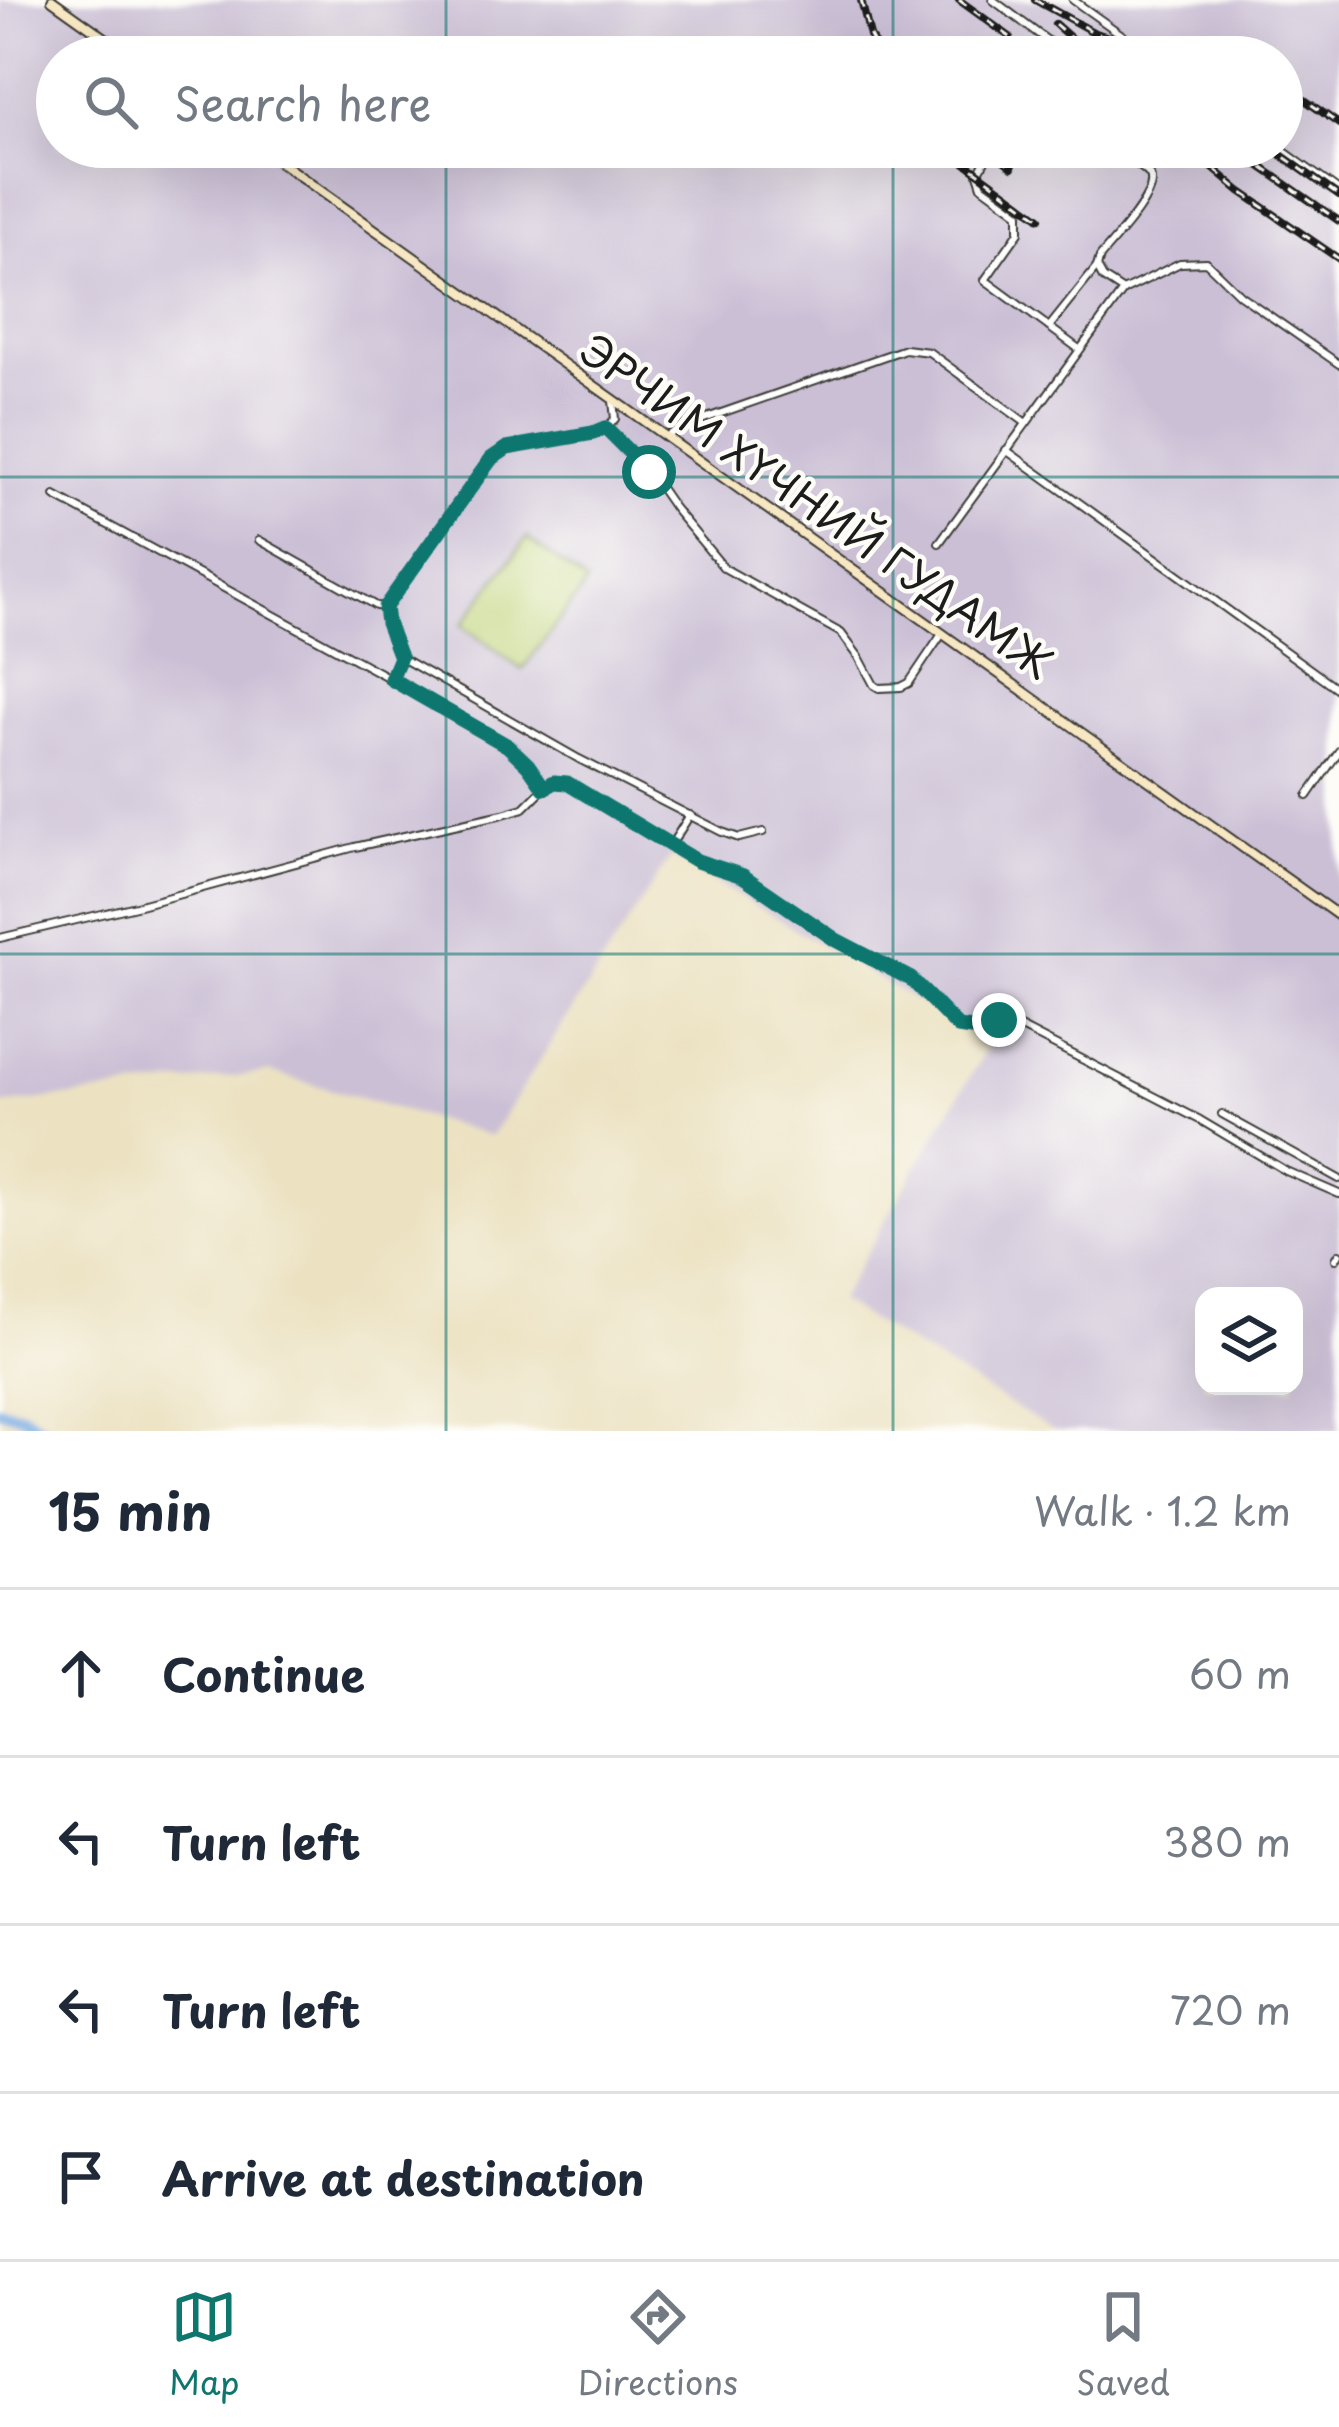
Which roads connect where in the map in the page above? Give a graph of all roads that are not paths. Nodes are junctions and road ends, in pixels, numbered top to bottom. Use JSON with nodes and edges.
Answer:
{"nodes":[{"id":1,"x":52,"y":0,"type":"edge"},
{"id":2,"x":993,"y":0,"type":"edge"},
{"id":3,"x":1073,"y":0,"type":"edge"},
{"id":4,"x":103,"y":36,"type":"edge"},
{"id":5,"x":1041,"y":36,"type":"edge"},
{"id":6,"x":1124,"y":36,"type":"edge"},
{"id":7,"x":1303,"y":165,"type":"edge"},
{"id":8,"x":288,"y":168,"type":"edge"},
{"id":9,"x":981,"y":168,"type":"edge"},
{"id":10,"x":1141,"y":168,"type":"edge"},
{"id":11,"x":1339,"y":191,"type":"edge"},
{"id":12,"x":1097,"y":267,"type":"junction"},
{"id":13,"x":1123,"y":291,"type":"junction"},
{"id":14,"x":1049,"y":327,"type":"junction"},
{"id":15,"x":1079,"y":349,"type":"junction"},
{"id":16,"x":1339,"y":364,"type":"edge"},
{"id":17,"x":611,"y":398,"type":"junction"},
{"id":18,"x":1026,"y":423,"type":"junction"},
{"id":19,"x":605,"y":428,"type":"junction"},
{"id":20,"x":666,"y":437,"type":"junction"},
{"id":21,"x":1006,"y":450,"type":"junction"},
{"id":22,"x":55,"y":496,"type":"dead end"},
{"id":23,"x":259,"y":539,"type":"dead end"},
{"id":24,"x":939,"y":543,"type":"dead end"},
{"id":25,"x":385,"y":607,"type":"junction"},
{"id":26,"x":942,"y":634,"type":"junction"},
{"id":27,"x":400,"y":657,"type":"junction"},
{"id":28,"x":391,"y":679,"type":"junction"},
{"id":29,"x":1339,"y":690,"type":"edge"},
{"id":30,"x":1339,"y":751,"type":"edge"},
{"id":31,"x":544,"y":788,"type":"junction"},
{"id":32,"x":1309,"y":796,"type":"dead end"},
{"id":33,"x":690,"y":815,"type":"junction"},
{"id":34,"x":763,"y":832,"type":"dead end"},
{"id":35,"x":671,"y":845,"type":"junction"},
{"id":36,"x":1339,"y":916,"type":"edge"},
{"id":37,"x":0,"y":938,"type":"edge"},
{"id":38,"x":1222,"y":1114,"type":"dead end"},
{"id":39,"x":1238,"y":1123,"type":"junction"},
{"id":40,"x":1214,"y":1128,"type":"junction"},
{"id":41,"x":1339,"y":1180,"type":"edge"},
{"id":42,"x":1315,"y":1183,"type":"junction"},
{"id":43,"x":1339,"y":1194,"type":"edge"}],
"edges":[{"from":1,"to":4,"type":"main road"},
{"from":2,"to":5,"type":"street"},
{"from":3,"to":6,"type":"street"},
{"from":7,"to":11,"type":"street"},
{"from":8,"to":17,"type":"main road","name":"ЭРЧИМ ХҮЧНИЙ ГУДАМЖ"},
{"from":9,"to":14,"type":"street"},
{"from":10,"to":12,"type":"street"},
{"from":12,"to":13,"type":"street"},
{"from":12,"to":14,"type":"street"},
{"from":13,"to":15,"type":"street"},
{"from":13,"to":16,"type":"street"},
{"from":14,"to":15,"type":"street"},
{"from":15,"to":18,"type":"street"},
{"from":17,"to":19,"type":"street"},
{"from":17,"to":20,"type":"main road","name":"ЭРЧИМ ХҮЧНИЙ ГУДАМЖ"},
{"from":18,"to":20,"type":"street"},
{"from":18,"to":21,"type":"street"},
{"from":19,"to":25,"type":"street"},
{"from":19,"to":26,"type":"street"},
{"from":20,"to":26,"type":"main road","name":"ЭРЧИМ ХҮЧНИЙ ГУДАМЖ"},
{"from":21,"to":24,"type":"street"},
{"from":21,"to":29,"type":"street"},
{"from":22,"to":28,"type":"street"},
{"from":23,"to":25,"type":"street"},
{"from":25,"to":27,"type":"street"},
{"from":26,"to":36,"type":"main road","name":"ЭРЧИМ ХҮЧНИЙ ГУДАМЖ"},
{"from":27,"to":28,"type":"street"},
{"from":27,"to":33,"type":"street"},
{"from":28,"to":31,"type":"street"},
{"from":30,"to":32,"type":"street"},
{"from":31,"to":35,"type":"street"},
{"from":31,"to":37,"type":"street"},
{"from":33,"to":34,"type":"street"},
{"from":33,"to":35,"type":"street"},
{"from":35,"to":40,"type":"street"},
{"from":38,"to":39,"type":"street"},
{"from":39,"to":40,"type":"street"},
{"from":39,"to":41,"type":"street"},
{"from":40,"to":42,"type":"street"},
{"from":41,"to":42,"type":"street"},
{"from":42,"to":43,"type":"street"}]}
